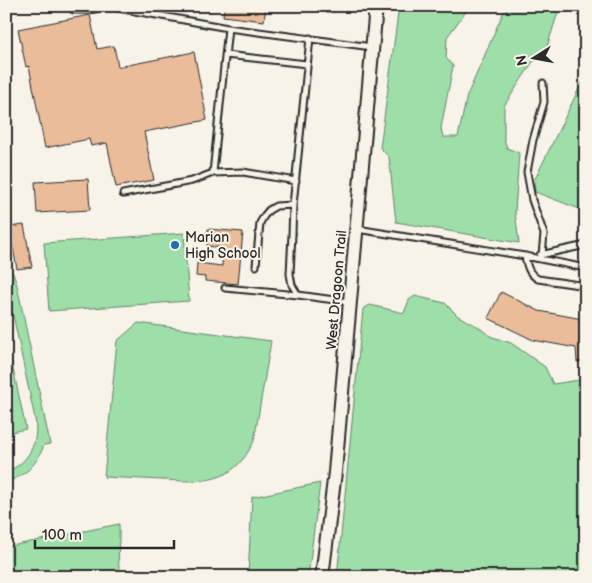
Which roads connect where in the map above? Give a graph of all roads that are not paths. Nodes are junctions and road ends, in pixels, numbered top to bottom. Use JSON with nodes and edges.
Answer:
{"nodes":[{"id":1,"x":67,"y":6,"type":"edge"},
{"id":2,"x":376,"y":6,"type":"edge"},
{"id":3,"x":228,"y":28,"type":"junction"},
{"id":4,"x":310,"y":38,"type":"junction"},
{"id":5,"x":372,"y":47,"type":"junction"},
{"id":6,"x":225,"y":55,"type":"junction"},
{"id":7,"x":307,"y":64,"type":"junction"},
{"id":8,"x":543,"y":83,"type":"dead end"},
{"id":9,"x":213,"y":174,"type":"junction"},
{"id":10,"x":296,"y":181,"type":"junction"},
{"id":11,"x":123,"y":194,"type":"dead end"},
{"id":12,"x":293,"y":205,"type":"junction"},
{"id":13,"x":356,"y":228,"type":"junction"},
{"id":14,"x":586,"y":245,"type":"edge"},
{"id":15,"x":542,"y":255,"type":"junction"},
{"id":16,"x":525,"y":256,"type":"junction"},
{"id":17,"x":256,"y":266,"type":"dead end"},
{"id":18,"x":586,"y":268,"type":"edge"},
{"id":19,"x":586,"y":286,"type":"edge"},
{"id":20,"x":225,"y":288,"type":"dead end"},
{"id":21,"x":298,"y":296,"type":"junction"},
{"id":22,"x":350,"y":302,"type":"junction"},
{"id":23,"x":322,"y":577,"type":"edge"}],
"edges":[{"from":1,"to":3,"type":"lane"},
{"from":2,"to":5,"type":"street","name":"West Dragoon Trail"},
{"from":3,"to":4,"type":"lane"},
{"from":3,"to":6,"type":"lane"},
{"from":4,"to":5,"type":"lane"},
{"from":4,"to":7,"type":"lane"},
{"from":5,"to":13,"type":"street","name":"West Dragoon Trail"},
{"from":6,"to":7,"type":"lane"},
{"from":6,"to":9,"type":"lane"},
{"from":7,"to":10,"type":"lane"},
{"from":8,"to":15,"type":"lane"},
{"from":9,"to":10,"type":"lane"},
{"from":9,"to":11,"type":"lane"},
{"from":10,"to":12,"type":"lane"},
{"from":12,"to":17,"type":"lane"},
{"from":12,"to":21,"type":"lane"},
{"from":13,"to":16,"type":"lane"},
{"from":13,"to":22,"type":"street","name":"West Dragoon Trail"},
{"from":14,"to":15,"type":"lane"},
{"from":15,"to":16,"type":"lane"},
{"from":16,"to":18,"type":"lane"},
{"from":16,"to":19,"type":"lane"},
{"from":20,"to":21,"type":"lane"},
{"from":21,"to":22,"type":"lane"},
{"from":22,"to":23,"type":"street","name":"West Dragoon Trail"}]}
